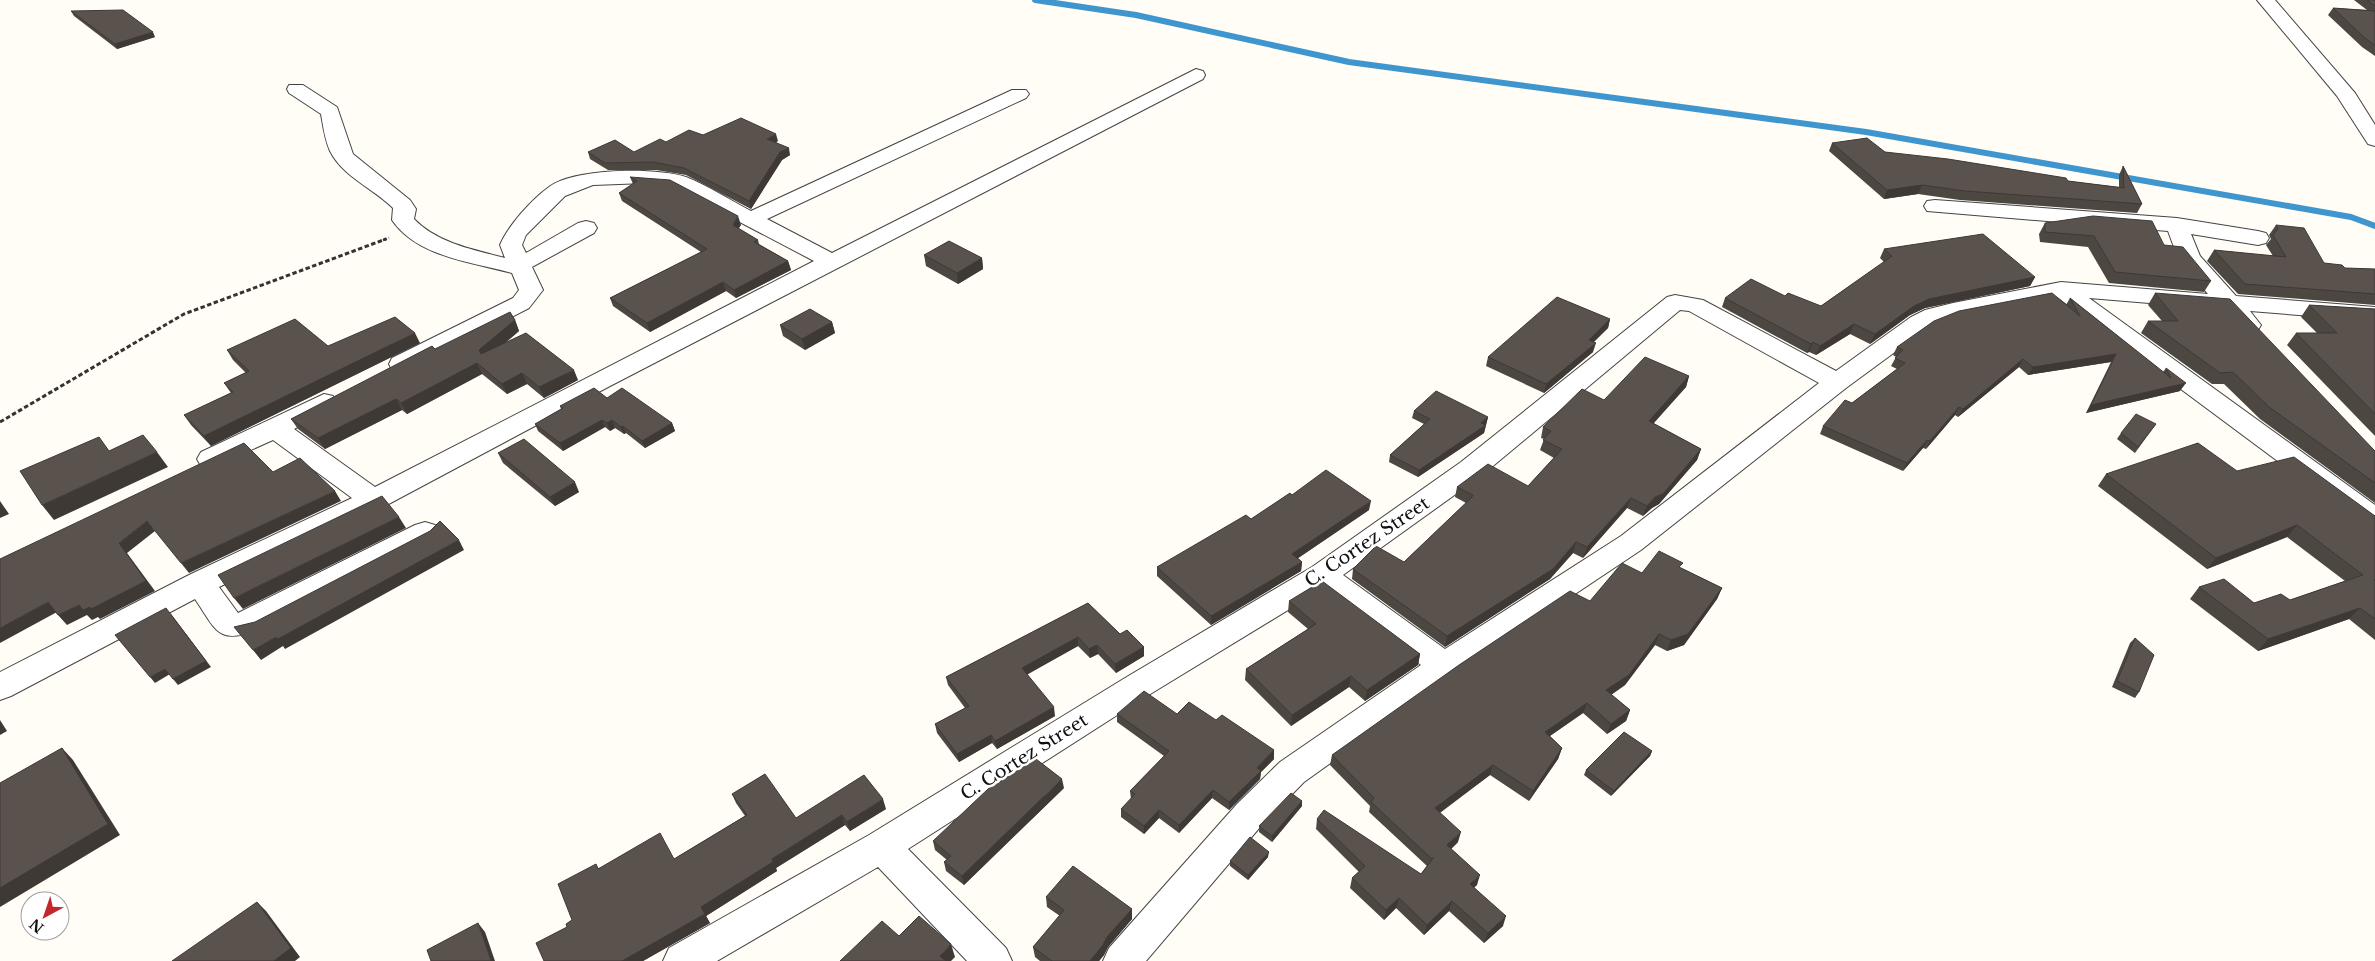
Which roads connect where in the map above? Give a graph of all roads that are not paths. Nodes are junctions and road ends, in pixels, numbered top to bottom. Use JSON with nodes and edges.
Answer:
{"nodes":[{"id":1,"x":2266,"y":0,"type":"edge"},
{"id":2,"x":1196,"y":75,"type":"dead end"},
{"id":3,"x":296,"y":89,"type":"dead end"},
{"id":4,"x":1020,"y":94,"type":"dead end"},
{"id":5,"x":2375,"y":140,"type":"edge"},
{"id":6,"x":1935,"y":206,"type":"dead end"},
{"id":7,"x":750,"y":219,"type":"junction"},
{"id":8,"x":2177,"y":225,"type":"junction"},
{"id":9,"x":586,"y":228,"type":"dead end"},
{"id":10,"x":2258,"y":238,"type":"dead end"},
{"id":11,"x":832,"y":262,"type":"junction"},
{"id":12,"x":521,"y":267,"type":"junction"},
{"id":13,"x":2061,"y":289,"type":"junction"},
{"id":14,"x":2227,"y":302,"type":"junction"},
{"id":15,"x":2375,"y":314,"type":"edge"},
{"id":16,"x":2261,"y":337,"type":"edge"},
{"id":17,"x":380,"y":374,"type":"edge"},
{"id":18,"x":1837,"y":382,"type":"junction"},
{"id":19,"x":345,"y":392,"type":"edge"},
{"id":20,"x":274,"y":428,"type":"junction"},
{"id":21,"x":188,"y":470,"type":"edge"},
{"id":22,"x":373,"y":500,"type":"junction"},
{"id":23,"x":2375,"y":519,"type":"edge"},
{"id":24,"x":425,"y":532,"type":"edge"},
{"id":25,"x":1322,"y":575,"type":"junction"},
{"id":26,"x":200,"y":583,"type":"junction"},
{"id":27,"x":1444,"y":664,"type":"junction"},
{"id":28,"x":0,"y":687,"type":"edge"},
{"id":29,"x":882,"y":846,"type":"junction"},
{"id":30,"x":682,"y":961,"type":"edge"},
{"id":31,"x":993,"y":961,"type":"edge"},
{"id":32,"x":1122,"y":961,"type":"edge"}],
"edges":[{"from":1,"to":5,"type":"street"},
{"from":2,"to":11,"type":"street"},
{"from":3,"to":12,"type":"street"},
{"from":4,"to":7,"type":"street"},
{"from":6,"to":8,"type":"street"},
{"from":7,"to":11,"type":"street"},
{"from":7,"to":12,"type":"street"},
{"from":8,"to":10,"type":"street"},
{"from":8,"to":14,"type":"street"},
{"from":9,"to":12,"type":"street"},
{"from":11,"to":22,"type":"street"},
{"from":12,"to":17,"type":"street"},
{"from":13,"to":14,"type":"street"},
{"from":13,"to":18,"type":"street"},
{"from":13,"to":23,"type":"street"},
{"from":14,"to":15,"type":"street"},
{"from":14,"to":16,"type":"street"},
{"from":18,"to":25,"type":"street","name":"C. Cortez Street"},
{"from":18,"to":27,"type":"street"},
{"from":19,"to":20,"type":"street"},
{"from":20,"to":21,"type":"street"},
{"from":20,"to":22,"type":"street"},
{"from":22,"to":26,"type":"street"},
{"from":24,"to":26,"type":"street"},
{"from":25,"to":27,"type":"street"},
{"from":25,"to":29,"type":"street","name":"C. Cortez Street"},
{"from":26,"to":28,"type":"street"},
{"from":27,"to":32,"type":"street"},
{"from":29,"to":30,"type":"street","name":"C. Cortez Street"},
{"from":29,"to":31,"type":"street"}]}
